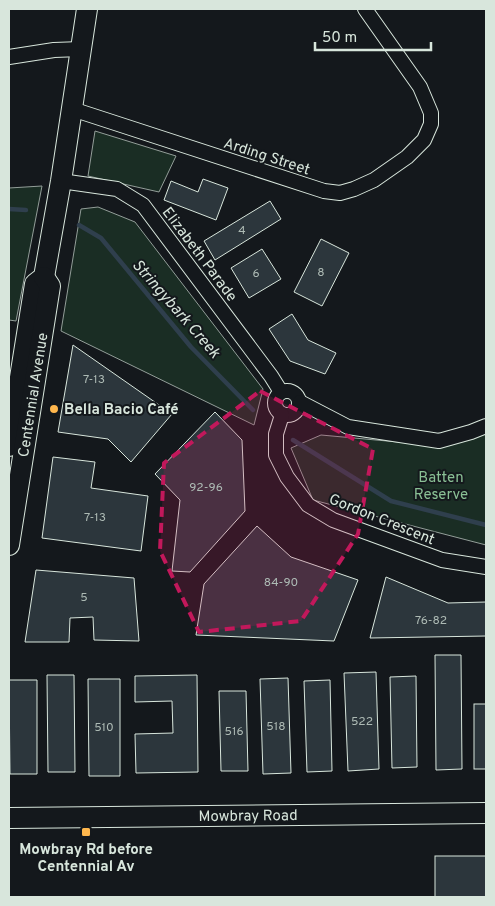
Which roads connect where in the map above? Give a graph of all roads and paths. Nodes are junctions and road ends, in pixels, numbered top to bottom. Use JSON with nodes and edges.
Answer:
{"nodes":[{"id":1,"x":87,"y":9,"type":"edge"},
{"id":2,"x":365,"y":9,"type":"edge"},
{"id":3,"x":81,"y":49,"type":"junction"},
{"id":4,"x":9,"y":57,"type":"edge"},
{"id":5,"x":72,"y":109,"type":"junction"},
{"id":6,"x":61,"y":181,"type":"junction"},
{"id":7,"x":44,"y":277,"type":"junction"},
{"id":8,"x":281,"y":392,"type":"junction"},
{"id":9,"x":300,"y":402,"type":"junction"},
{"id":10,"x":282,"y":415,"type":"junction"},
{"id":11,"x":486,"y":426,"type":"edge"},
{"id":12,"x":9,"y":446,"type":"edge"},
{"id":13,"x":9,"y":544,"type":"edge"},
{"id":14,"x":486,"y":567,"type":"edge"},
{"id":15,"x":486,"y":813,"type":"edge"},
{"id":16,"x":9,"y":818,"type":"edge"}],
"edges":[{"from":1,"to":3,"type":"main road","name":"Centennial Avenue"},
{"from":2,"to":5,"type":"street","name":"Arding Street"},
{"from":3,"to":4,"type":"street"},
{"from":3,"to":5,"type":"main road","name":"Centennial Avenue"},
{"from":5,"to":6,"type":"main road","name":"Centennial Avenue"},
{"from":6,"to":7,"type":"main road","name":"Centennial Avenue"},
{"from":6,"to":8,"type":"street","name":"Elizabeth Parade"},
{"from":7,"to":12,"type":"main road","name":"Centennial Avenue"},
{"from":7,"to":13,"type":"main road","name":"Centennial Avenue"},
{"from":8,"to":9,"type":"street"},
{"from":8,"to":10,"type":"street"},
{"from":9,"to":10,"type":"street"},
{"from":9,"to":11,"type":"street"},
{"from":10,"to":14,"type":"street","name":"Gordon Crescent"},
{"from":15,"to":16,"type":"main road","name":"Mowbray Road"}]}
